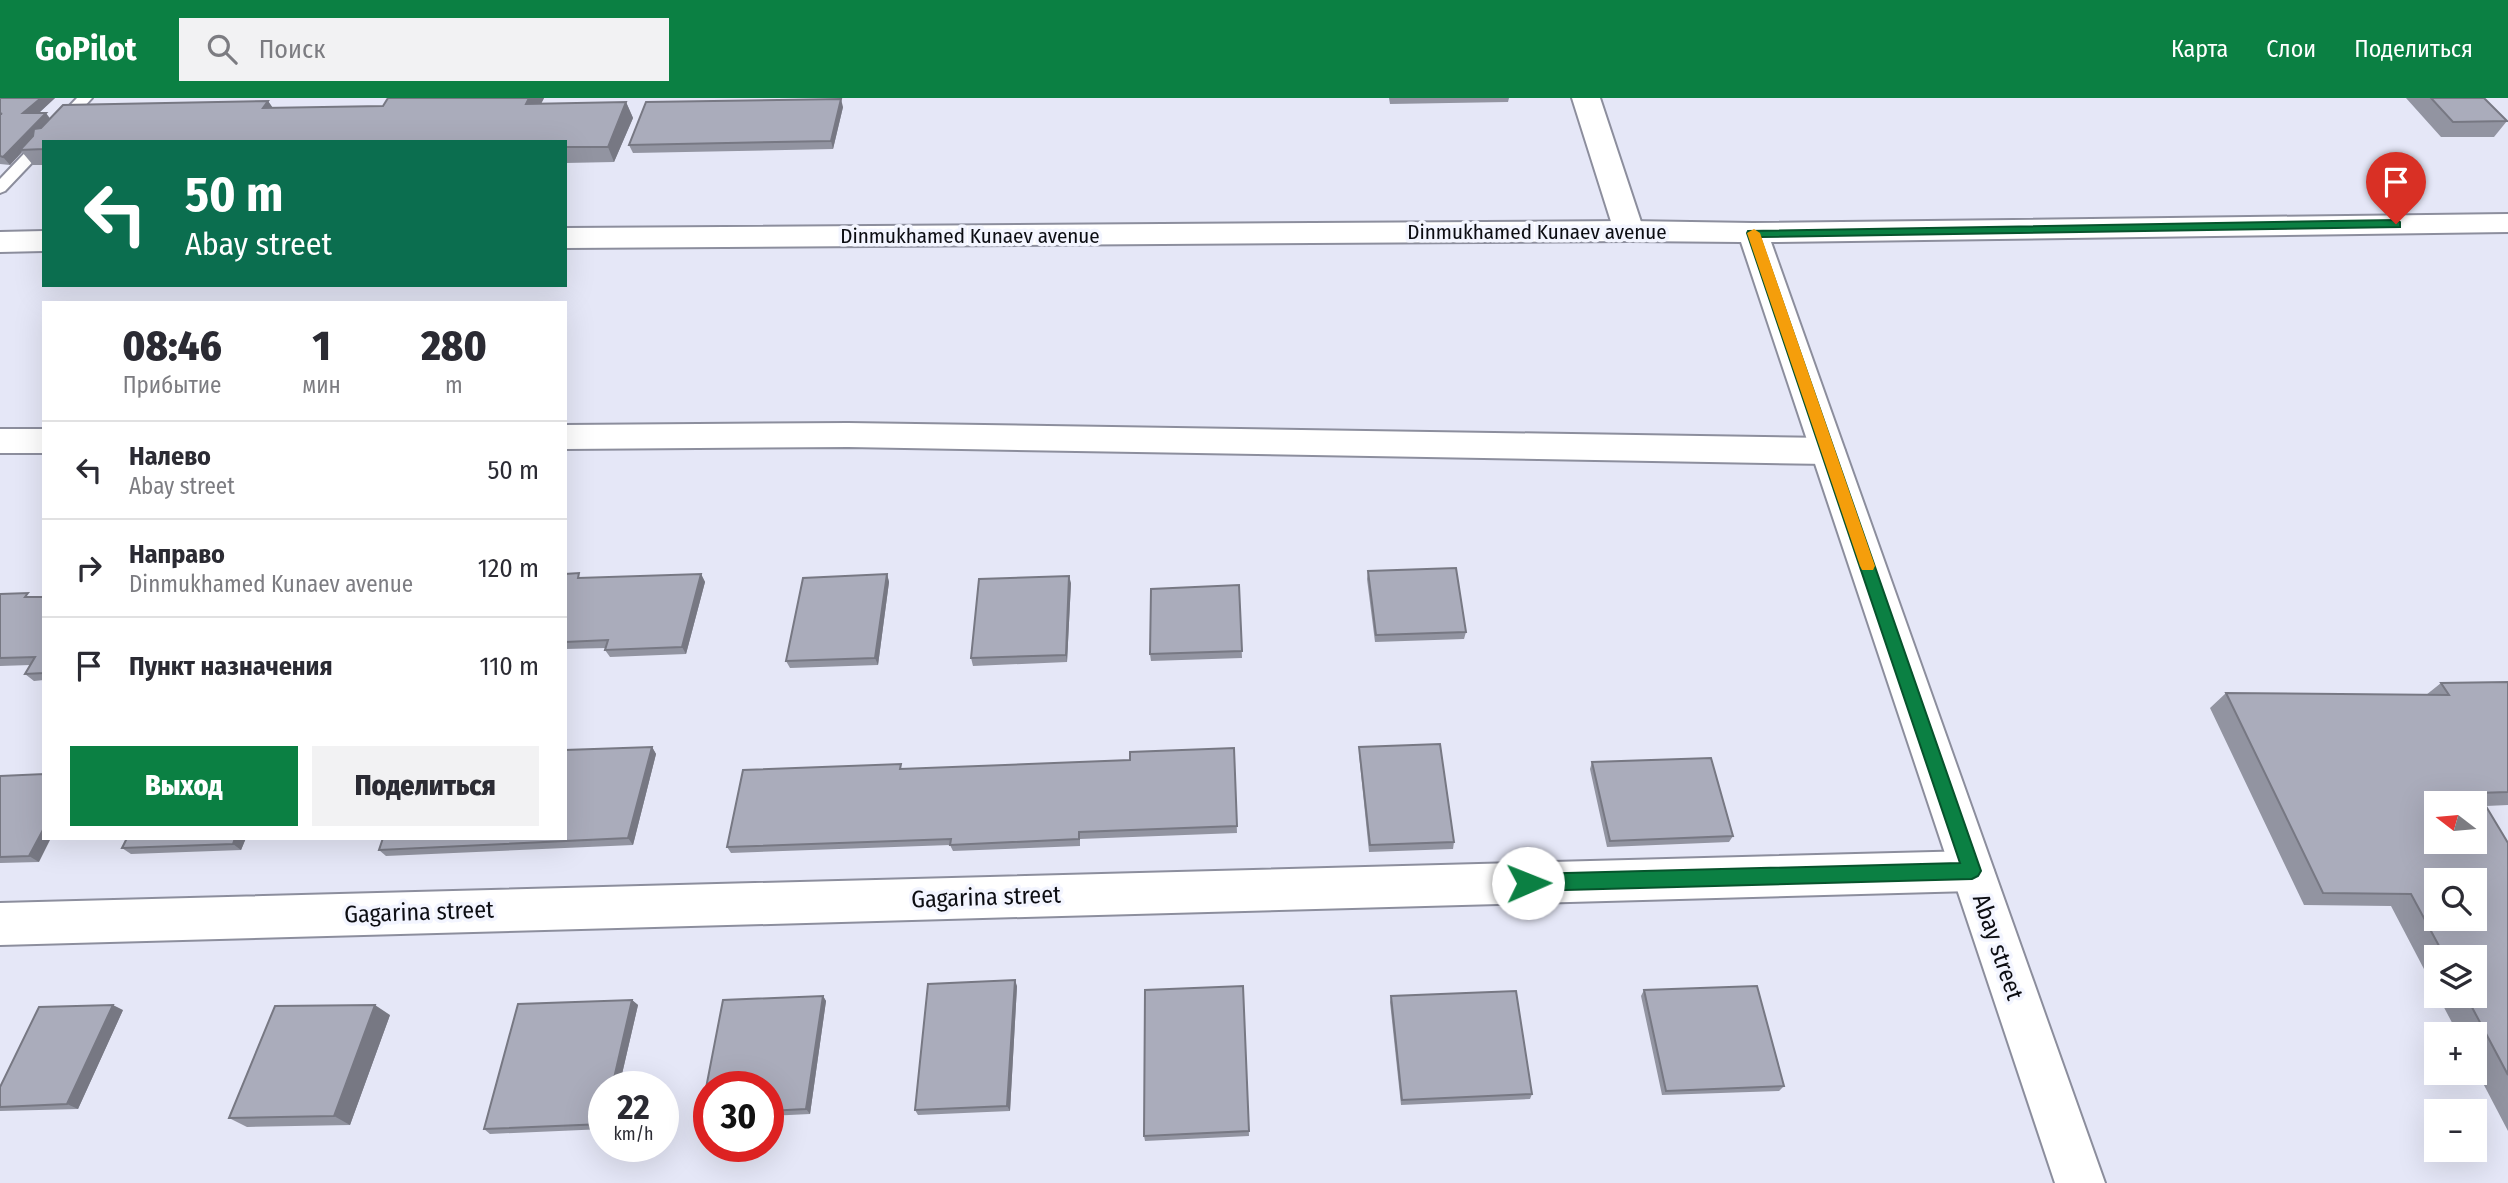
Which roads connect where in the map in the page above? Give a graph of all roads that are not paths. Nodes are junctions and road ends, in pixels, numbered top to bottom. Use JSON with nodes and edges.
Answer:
{"nodes":[{"id":1,"x":85,"y":98,"type":"edge"},
{"id":2,"x":1586,"y":98,"type":"edge"},
{"id":3,"x":45,"y":140,"type":"edge"},
{"id":4,"x":42,"y":144,"type":"edge"},
{"id":5,"x":0,"y":188,"type":"edge"},
{"id":6,"x":2508,"y":223,"type":"edge"},
{"id":7,"x":1629,"y":231,"type":"junction"},
{"id":8,"x":1753,"y":233,"type":"junction"},
{"id":9,"x":567,"y":238,"type":"edge"},
{"id":10,"x":0,"y":242,"type":"edge"},
{"id":11,"x":42,"y":242,"type":"edge"},
{"id":12,"x":567,"y":437,"type":"edge"},
{"id":13,"x":0,"y":441,"type":"edge"},
{"id":14,"x":42,"y":441,"type":"edge"},
{"id":15,"x":1828,"y":451,"type":"junction"},
{"id":16,"x":1972,"y":871,"type":"junction"},
{"id":17,"x":0,"y":924,"type":"edge"},
{"id":18,"x":2080,"y":1183,"type":"edge"}],
"edges":[{"from":1,"to":3,"type":"lane"},
{"from":2,"to":7,"type":"street"},
{"from":4,"to":5,"type":"lane"},
{"from":6,"to":8,"type":"street","name":"Dinmukhamed Kunaev avenue"},
{"from":7,"to":8,"type":"street","name":"Dinmukhamed Kunaev avenue"},
{"from":7,"to":9,"type":"street","name":"Dinmukhamed Kunaev avenue"},
{"from":8,"to":15,"type":"street","name":"Abay street"},
{"from":10,"to":11,"type":"street"},
{"from":12,"to":15,"type":"street"},
{"from":13,"to":14,"type":"street"},
{"from":15,"to":16,"type":"street","name":"Abay street"},
{"from":16,"to":17,"type":"street","name":"Gagarina street"},
{"from":16,"to":18,"type":"street","name":"Abay street"}]}
